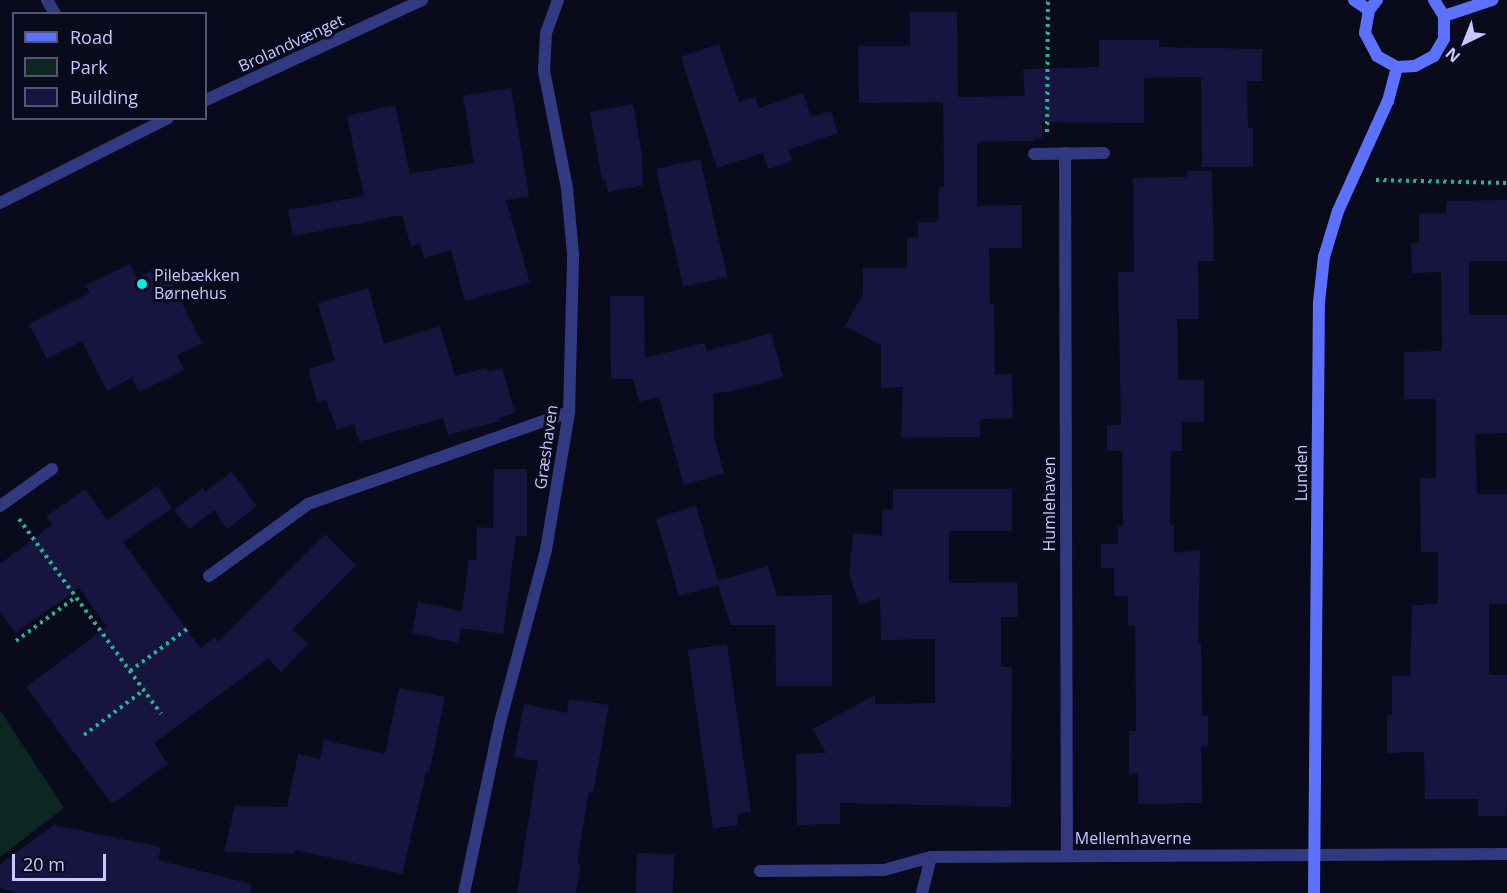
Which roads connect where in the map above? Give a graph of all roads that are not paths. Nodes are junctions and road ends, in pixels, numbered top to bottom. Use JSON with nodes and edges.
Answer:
{"nodes":[{"id":1,"x":422,"y":0,"type":"edge"},
{"id":2,"x":558,"y":0,"type":"edge"},
{"id":3,"x":1354,"y":0,"type":"edge"},
{"id":4,"x":1434,"y":0,"type":"edge"},
{"id":5,"x":1492,"y":0,"type":"edge"},
{"id":6,"x":1373,"y":5,"type":"edge"},
{"id":7,"x":1444,"y":16,"type":"junction"},
{"id":8,"x":1397,"y":67,"type":"junction"},
{"id":9,"x":207,"y":100,"type":"edge"},
{"id":10,"x":164,"y":120,"type":"edge"},
{"id":11,"x":1065,"y":153,"type":"junction"},
{"id":12,"x":1104,"y":153,"type":"dead end"},
{"id":13,"x":1034,"y":154,"type":"dead end"},
{"id":14,"x":0,"y":203,"type":"edge"},
{"id":15,"x":569,"y":412,"type":"junction"},
{"id":16,"x":52,"y":469,"type":"dead end"},
{"id":17,"x":3,"y":503,"type":"edge"},
{"id":18,"x":209,"y":576,"type":"dead end"},
{"id":19,"x":1316,"y":854,"type":"junction"},
{"id":20,"x":1507,"y":854,"type":"edge"},
{"id":21,"x":1067,"y":855,"type":"junction"},
{"id":22,"x":931,"y":857,"type":"junction"},
{"id":23,"x":760,"y":872,"type":"dead end"},
{"id":24,"x":464,"y":893,"type":"edge"},
{"id":25,"x":922,"y":893,"type":"edge"},
{"id":26,"x":1314,"y":893,"type":"edge"}],
"edges":[{"from":1,"to":9,"type":"street","name":"Brolandvænget"},
{"from":2,"to":15,"type":"street","name":"Græshaven"},
{"from":3,"to":6,"type":"street"},
{"from":4,"to":7,"type":"street"},
{"from":5,"to":7,"type":"street"},
{"from":6,"to":8,"type":"street"},
{"from":7,"to":8,"type":"street"},
{"from":8,"to":19,"type":"street","name":"Lunden"},
{"from":10,"to":14,"type":"street"},
{"from":11,"to":12,"type":"street"},
{"from":11,"to":13,"type":"street"},
{"from":11,"to":21,"type":"street","name":"Humlehaven"},
{"from":15,"to":18,"type":"street"},
{"from":15,"to":24,"type":"street","name":"Græshaven"},
{"from":16,"to":17,"type":"street"},
{"from":19,"to":20,"type":"street","name":"Mellemhaverne"},
{"from":19,"to":21,"type":"street","name":"Mellemhaverne"},
{"from":19,"to":26,"type":"street","name":"Lunden"},
{"from":21,"to":22,"type":"street","name":"Mellemhaverne"},
{"from":22,"to":23,"type":"street","name":"Mellemhaverne"},
{"from":22,"to":25,"type":"street"}]}
